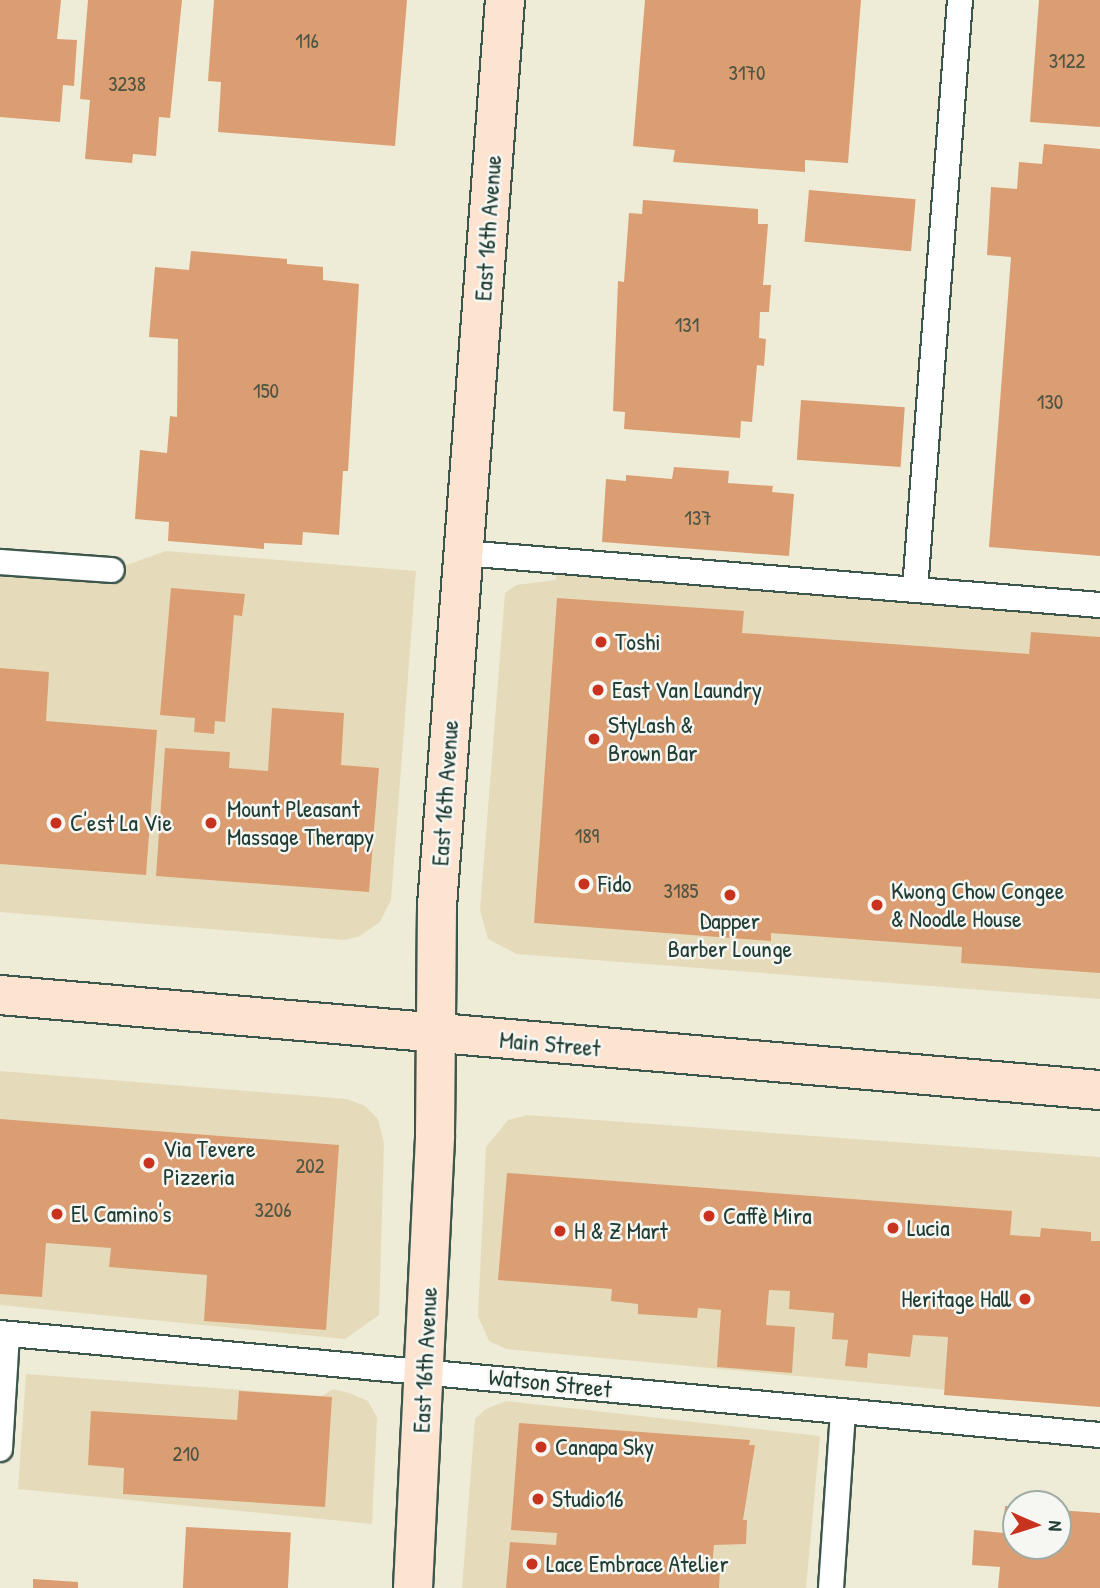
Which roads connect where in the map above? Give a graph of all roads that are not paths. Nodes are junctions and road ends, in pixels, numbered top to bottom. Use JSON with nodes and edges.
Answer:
{"nodes":[{"id":1,"x":505,"y":0,"type":"edge"},
{"id":2,"x":960,"y":0,"type":"edge"},
{"id":3,"x":463,"y":553,"type":"junction"},
{"id":4,"x":0,"y":562,"type":"edge"},
{"id":5,"x":112,"y":570,"type":"dead end"},
{"id":6,"x":915,"y":589,"type":"junction"},
{"id":7,"x":1100,"y":605,"type":"edge"},
{"id":8,"x":0,"y":995,"type":"edge"},
{"id":9,"x":434,"y":1034,"type":"junction"},
{"id":10,"x":1100,"y":1090,"type":"edge"},
{"id":11,"x":4,"y":1333,"type":"edge"},
{"id":12,"x":424,"y":1372,"type":"junction"},
{"id":13,"x":843,"y":1413,"type":"junction"},
{"id":14,"x":1100,"y":1435,"type":"edge"},
{"id":15,"x":0,"y":1449,"type":"edge"},
{"id":16,"x":413,"y":1588,"type":"edge"},
{"id":17,"x":831,"y":1588,"type":"edge"}],
"edges":[{"from":1,"to":3,"type":"street","name":"East 16th Avenue"},
{"from":2,"to":6,"type":"lane"},
{"from":3,"to":6,"type":"lane"},
{"from":3,"to":9,"type":"street","name":"East 16th Avenue"},
{"from":4,"to":5,"type":"lane"},
{"from":6,"to":7,"type":"lane"},
{"from":8,"to":9,"type":"street","name":"Main Street"},
{"from":9,"to":10,"type":"street","name":"Main Street"},
{"from":9,"to":12,"type":"street","name":"East 16th Avenue"},
{"from":11,"to":12,"type":"lane","name":"Watson Street"},
{"from":11,"to":15,"type":"lane"},
{"from":12,"to":13,"type":"lane","name":"Watson Street"},
{"from":12,"to":16,"type":"street","name":"East 16th Avenue"},
{"from":13,"to":14,"type":"lane","name":"Watson Street"},
{"from":13,"to":17,"type":"lane"}]}
